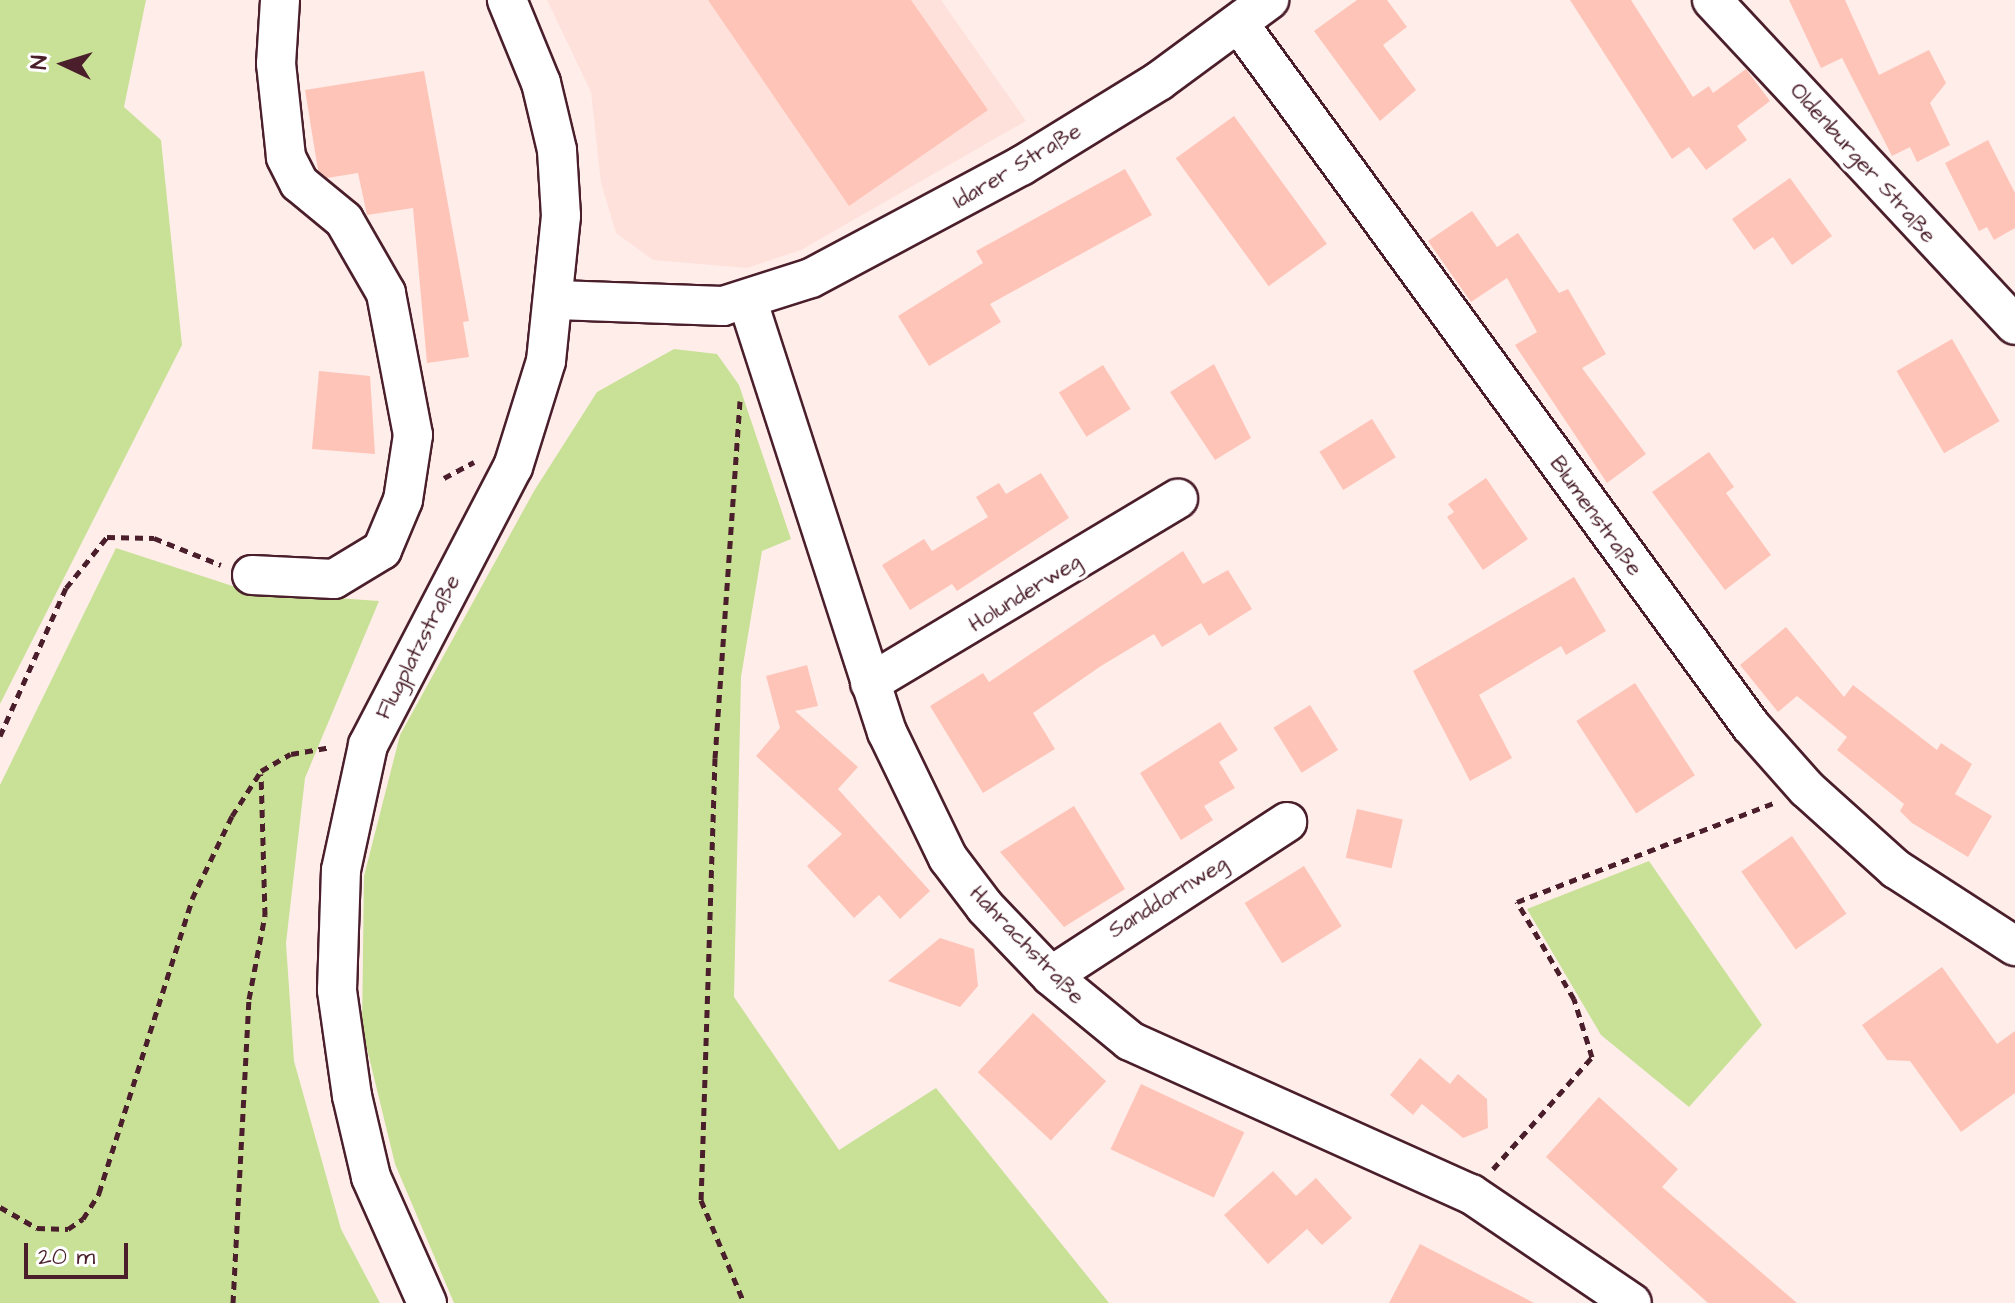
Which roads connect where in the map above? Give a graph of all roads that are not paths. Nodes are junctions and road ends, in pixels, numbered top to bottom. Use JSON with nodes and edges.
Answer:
{"nodes":[{"id":1,"x":280,"y":0,"type":"edge"},
{"id":2,"x":507,"y":0,"type":"edge"},
{"id":3,"x":1269,"y":0,"type":"edge"},
{"id":4,"x":1712,"y":0,"type":"edge"},
{"id":5,"x":1239,"y":24,"type":"junction"},
{"id":6,"x":557,"y":300,"type":"junction"},
{"id":7,"x":748,"y":302,"type":"junction"},
{"id":8,"x":2015,"y":325,"type":"edge"},
{"id":9,"x":1178,"y":499,"type":"dead end"},
{"id":10,"x":252,"y":575,"type":"road end"},
{"id":11,"x":870,"y":683,"type":"junction"},
{"id":12,"x":1287,"y":822,"type":"dead end"},
{"id":13,"x":2006,"y":932,"type":"edge"},
{"id":14,"x":1051,"y":976,"type":"junction"},
{"id":15,"x":427,"y":1303,"type":"edge"},
{"id":16,"x":1632,"y":1303,"type":"edge"}],
"edges":[{"from":1,"to":10,"type":"street"},
{"from":2,"to":6,"type":"street","name":"Flugplatzstraße"},
{"from":3,"to":5,"type":"street","name":"Idarer Straße"},
{"from":4,"to":8,"type":"street","name":"Oldenburger Straße"},
{"from":5,"to":7,"type":"street","name":"Idarer Straße"},
{"from":5,"to":13,"type":"street","name":"Blumenstraße"},
{"from":6,"to":7,"type":"street"},
{"from":6,"to":15,"type":"street","name":"Flugplatzstraße"},
{"from":7,"to":11,"type":"street","name":"Hahrachstraße"},
{"from":9,"to":11,"type":"street","name":"Holunderweg"},
{"from":11,"to":14,"type":"street","name":"Hahrachstraße"},
{"from":12,"to":14,"type":"street","name":"Sanddornweg"},
{"from":14,"to":16,"type":"street","name":"Hahrachstraße"}]}
